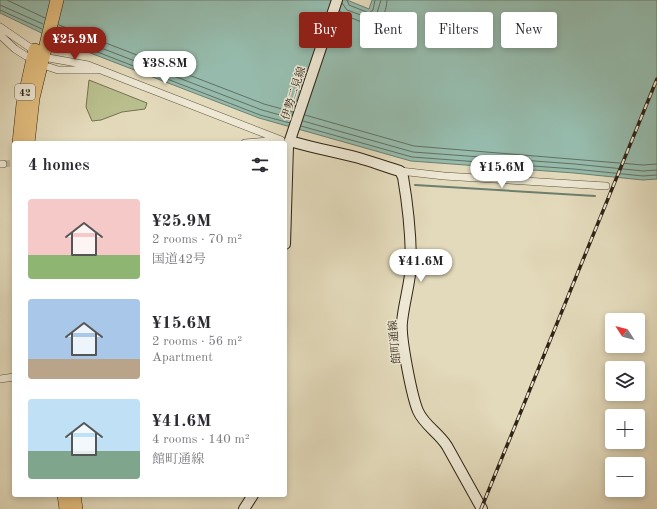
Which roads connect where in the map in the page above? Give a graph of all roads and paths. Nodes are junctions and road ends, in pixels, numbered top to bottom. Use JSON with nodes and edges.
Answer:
{"nodes":[{"id":1,"x":48,"y":0,"type":"edge"},
{"id":2,"x":57,"y":0,"type":"edge"},
{"id":3,"x":337,"y":0,"type":"edge"},
{"id":4,"x":0,"y":27,"type":"edge"},
{"id":5,"x":0,"y":35,"type":"edge"},
{"id":6,"x":39,"y":53,"type":"junction"},
{"id":7,"x":99,"y":70,"type":"junction"},
{"id":8,"x":288,"y":138,"type":"junction"},
{"id":9,"x":20,"y":141,"type":"edge"},
{"id":10,"x":28,"y":141,"type":"edge"},
{"id":11,"x":262,"y":141,"type":"edge"},
{"id":12,"x":287,"y":154,"type":"edge"},
{"id":13,"x":287,"y":154,"type":"edge"},
{"id":14,"x":400,"y":171,"type":"junction"},
{"id":15,"x":606,"y":186,"type":"dead end"},
{"id":16,"x":287,"y":210,"type":"edge"},
{"id":17,"x":12,"y":377,"type":"edge"},
{"id":18,"x":0,"y":379,"type":"edge"},
{"id":19,"x":64,"y":497,"type":"edge"},
{"id":20,"x":74,"y":497,"type":"edge"},
{"id":21,"x":252,"y":497,"type":"edge"},
{"id":22,"x":66,"y":509,"type":"edge"},
{"id":23,"x":76,"y":509,"type":"edge"},
{"id":24,"x":244,"y":509,"type":"edge"},
{"id":25,"x":482,"y":509,"type":"edge"}],
"edges":[{"from":1,"to":6,"type":"highway","number":"42"},
{"from":2,"to":6,"type":"highway","number":"42"},
{"from":3,"to":8,"type":"main road","name":"伊勢二見線"},
{"from":4,"to":6,"type":"street"},
{"from":5,"to":6,"type":"street"},
{"from":6,"to":7,"type":"street"},
{"from":6,"to":7,"type":"street"},
{"from":6,"to":9,"type":"highway","number":"42"},
{"from":6,"to":10,"type":"highway","number":"42"},
{"from":7,"to":8,"type":"street"},
{"from":8,"to":11,"type":"street"},
{"from":8,"to":13,"type":"main road","name":"伊勢二見線"},
{"from":8,"to":14,"type":"main road"},
{"from":12,"to":16,"type":"main road","name":"伊勢二見線"},
{"from":14,"to":15,"type":"street"},
{"from":14,"to":25,"type":"main road","name":"館町通線"},
{"from":17,"to":18,"type":"street"},
{"from":19,"to":22,"type":"highway"},
{"from":20,"to":23,"type":"highway"},
{"from":21,"to":24,"type":"main road"}]}
